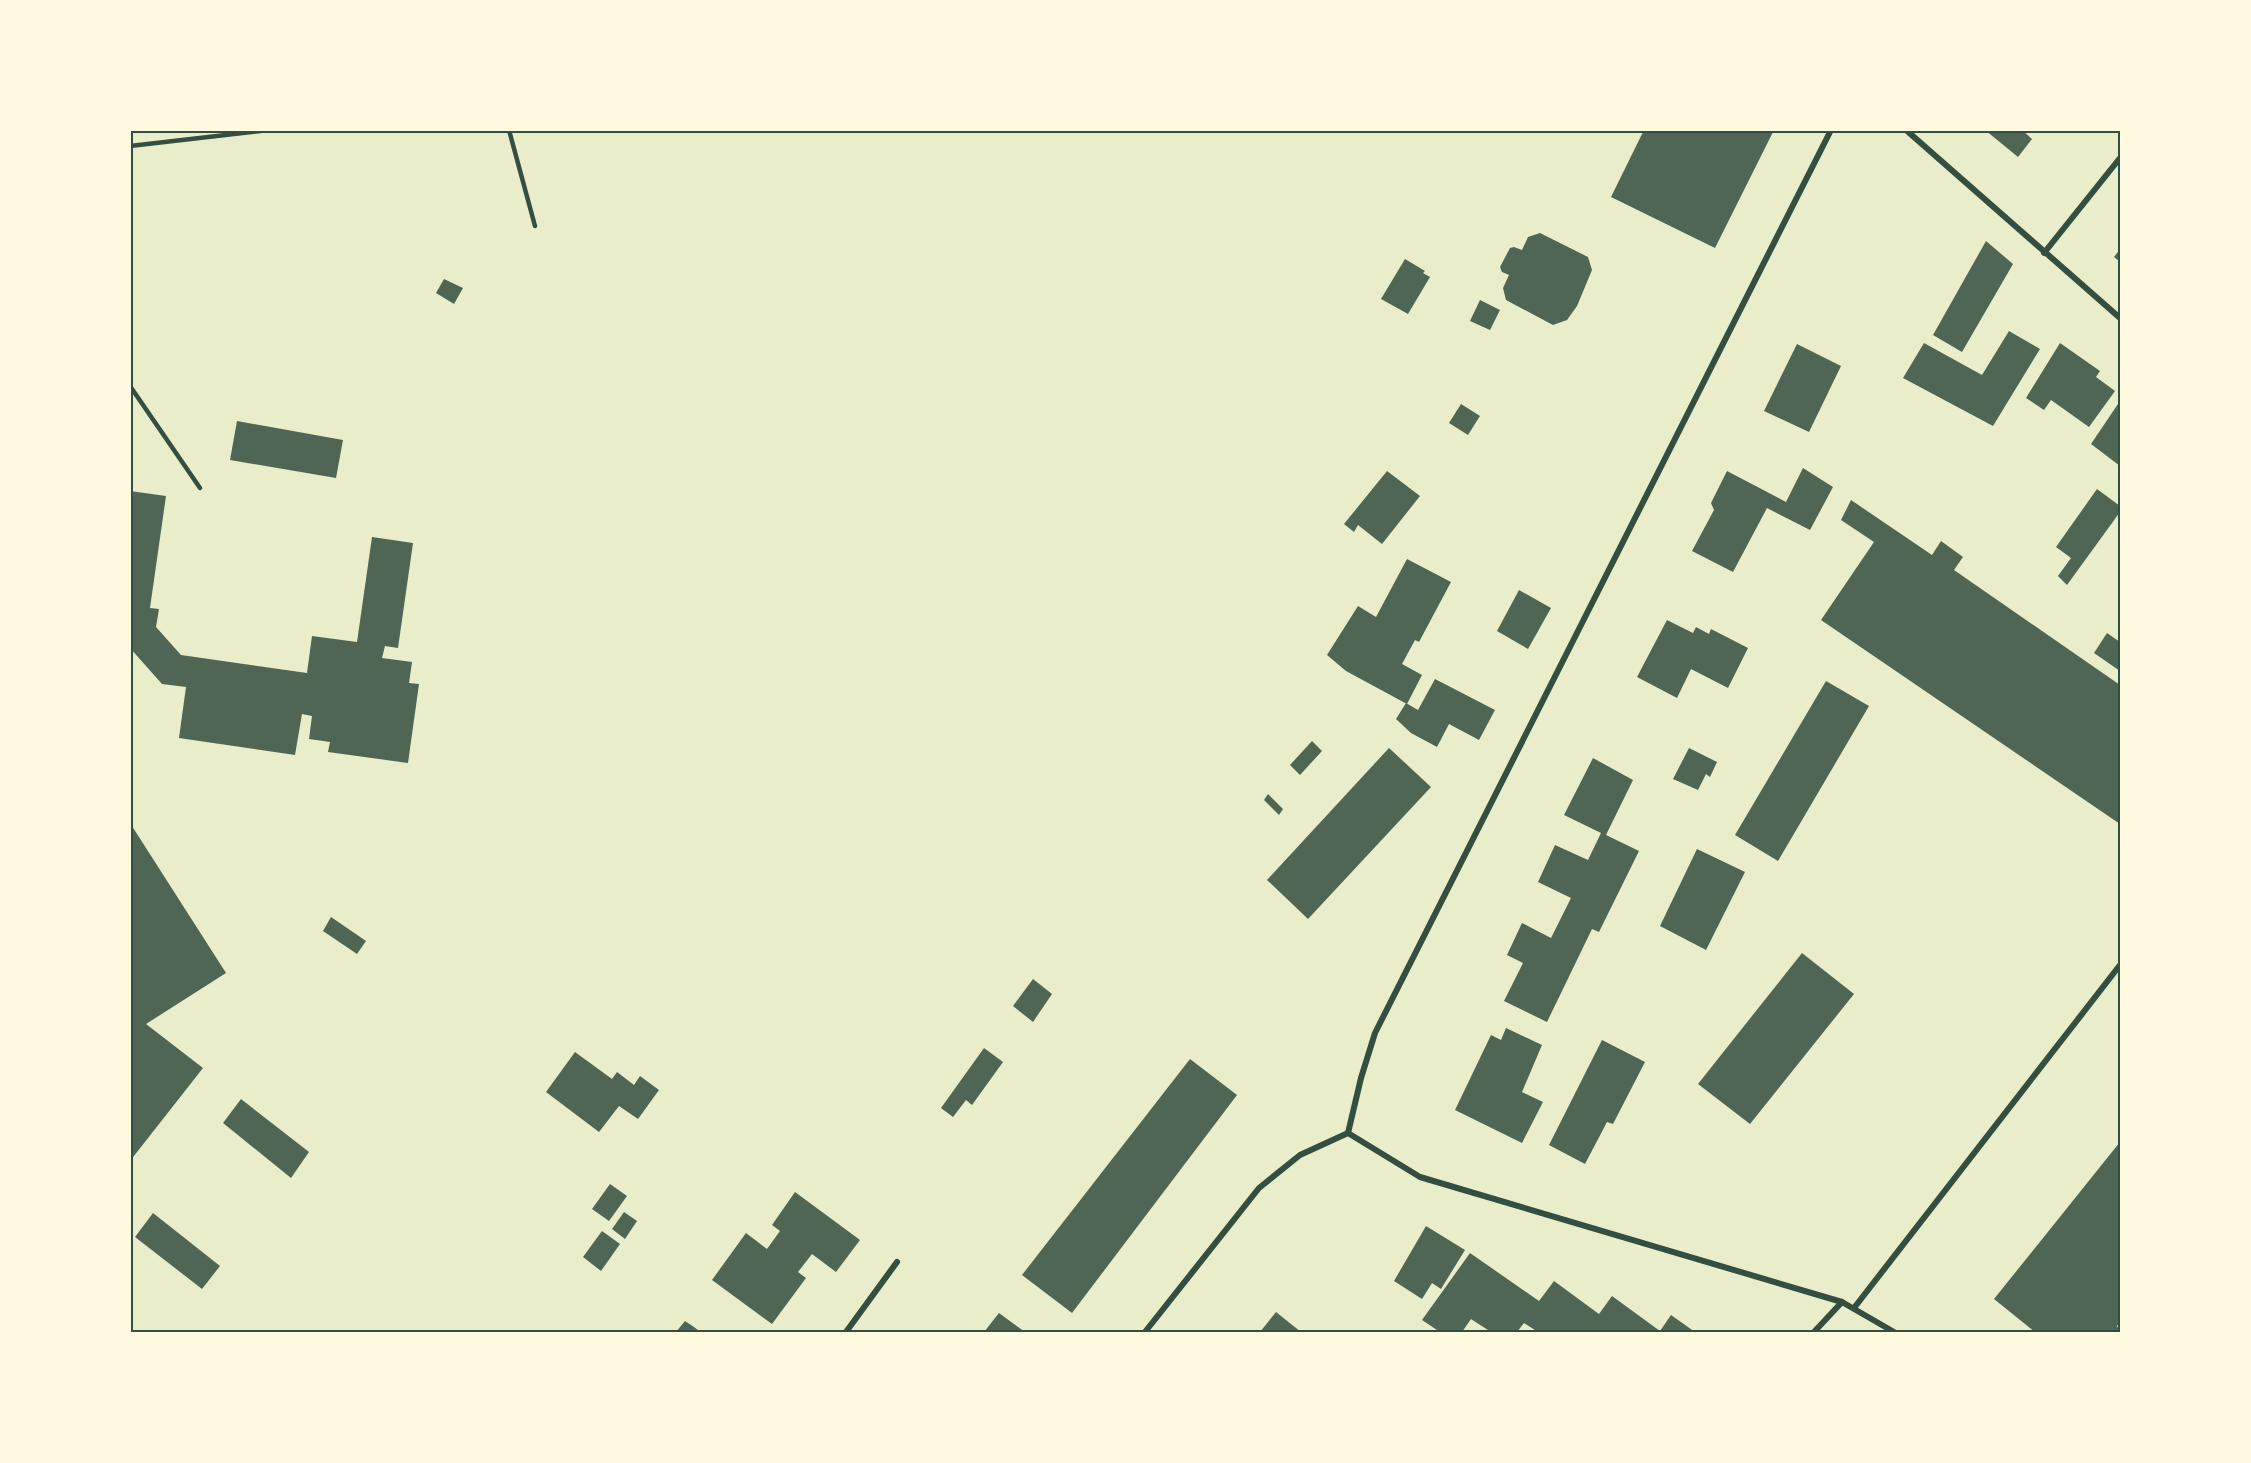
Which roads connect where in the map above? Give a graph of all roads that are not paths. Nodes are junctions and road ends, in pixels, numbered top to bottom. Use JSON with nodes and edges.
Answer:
{"nodes":[{"id":1,"x":269,"y":130,"type":"edge"},
{"id":2,"x":509,"y":130,"type":"edge"},
{"id":3,"x":1831,"y":130,"type":"edge"},
{"id":4,"x":1906,"y":130,"type":"edge"},
{"id":5,"x":130,"y":146,"type":"edge"},
{"id":6,"x":2121,"y":158,"type":"edge"},
{"id":7,"x":535,"y":226,"type":"dead end"},
{"id":8,"x":2044,"y":253,"type":"junction"},
{"id":9,"x":2121,"y":318,"type":"edge"},
{"id":10,"x":130,"y":386,"type":"edge"},
{"id":11,"x":200,"y":489,"type":"dead end"},
{"id":12,"x":2121,"y":965,"type":"edge"},
{"id":13,"x":1348,"y":1133,"type":"junction"},
{"id":14,"x":897,"y":1262,"type":"dead end"},
{"id":15,"x":1842,"y":1302,"type":"junction"},
{"id":16,"x":1854,"y":1308,"type":"junction"},
{"id":17,"x":846,"y":1332,"type":"edge"},
{"id":18,"x":1145,"y":1332,"type":"edge"},
{"id":19,"x":1814,"y":1332,"type":"edge"},
{"id":20,"x":1894,"y":1332,"type":"edge"}],
"edges":[{"from":1,"to":5,"type":"lane"},
{"from":2,"to":7,"type":"lane"},
{"from":3,"to":13,"type":"street"},
{"from":4,"to":8,"type":"street"},
{"from":6,"to":8,"type":"street"},
{"from":8,"to":9,"type":"street"},
{"from":10,"to":11,"type":"lane"},
{"from":12,"to":16,"type":"street"},
{"from":13,"to":15,"type":"street"},
{"from":13,"to":18,"type":"street"},
{"from":14,"to":17,"type":"street"},
{"from":15,"to":16,"type":"street"},
{"from":15,"to":19,"type":"street"},
{"from":16,"to":20,"type":"street"}]}
